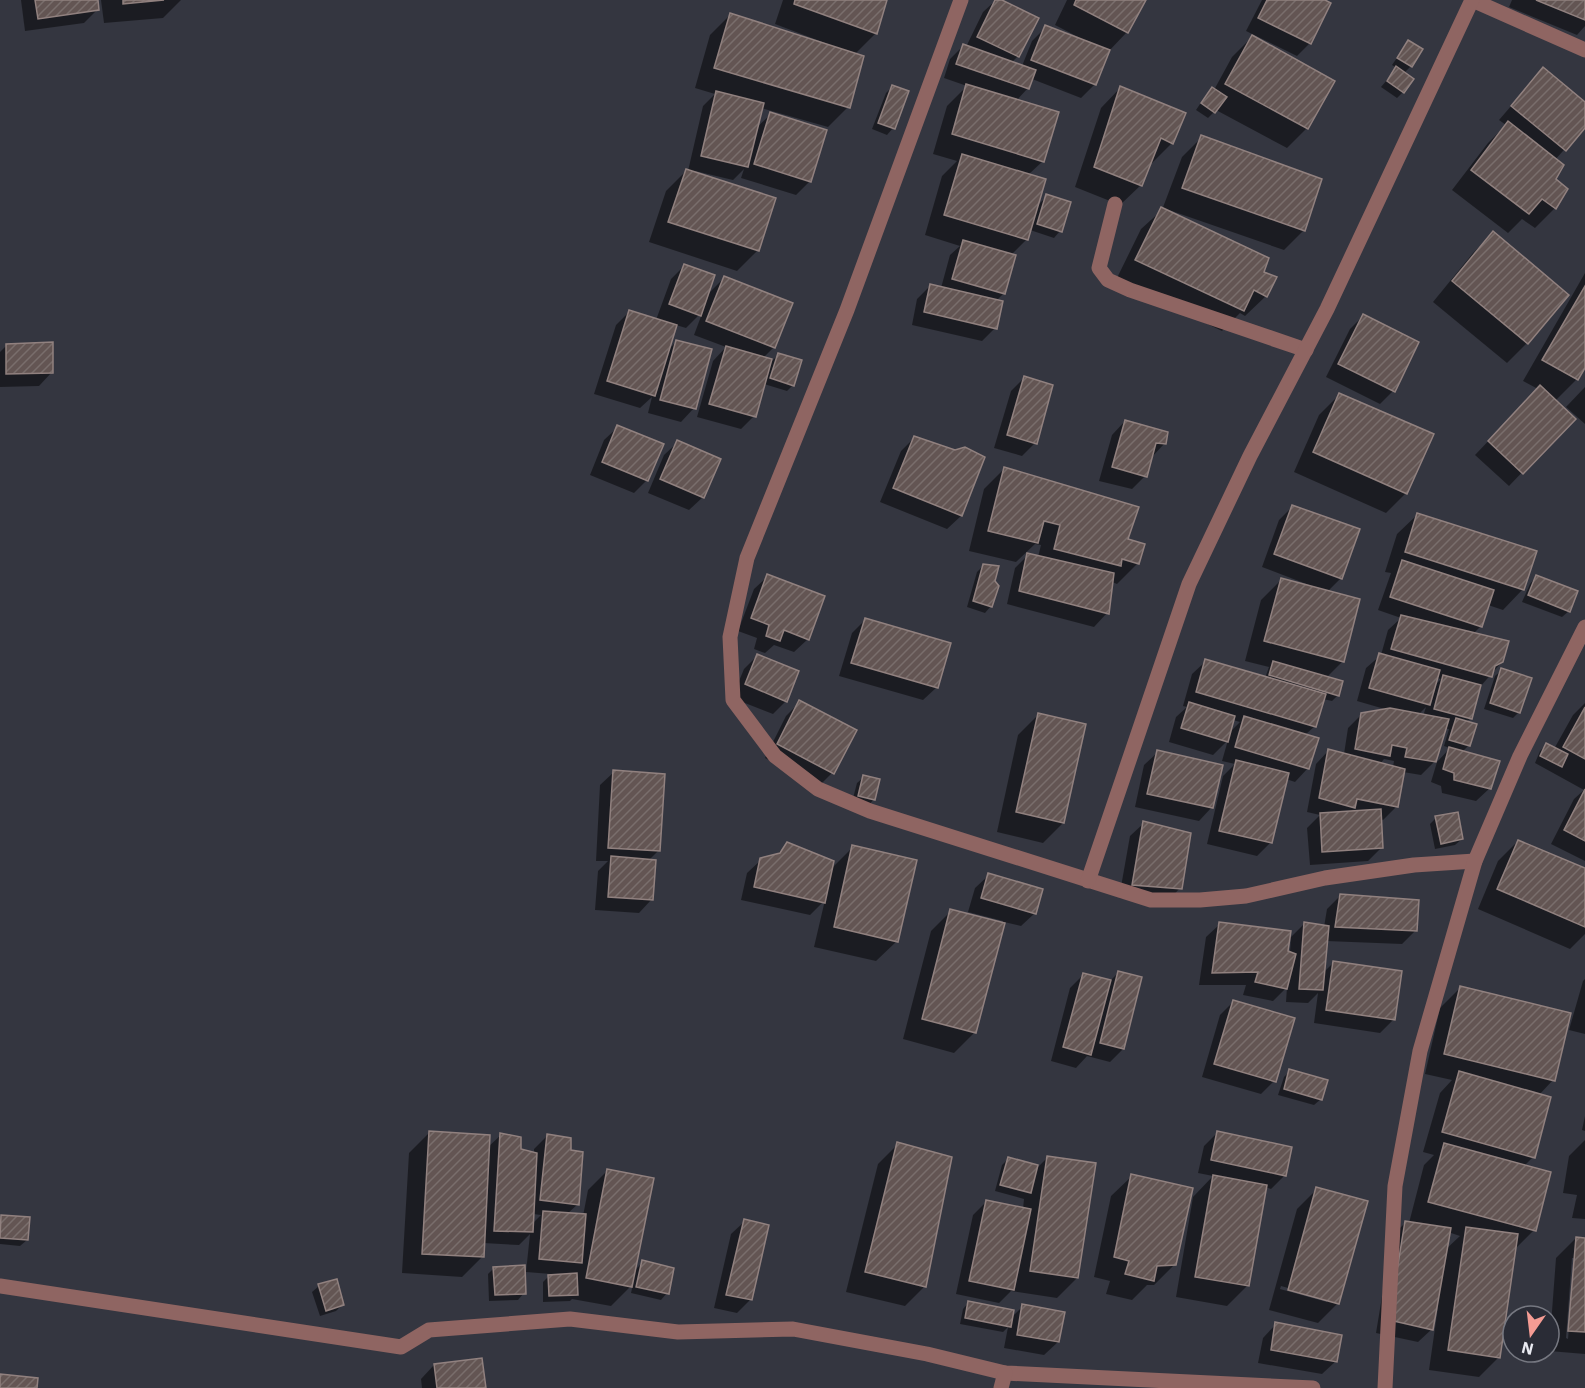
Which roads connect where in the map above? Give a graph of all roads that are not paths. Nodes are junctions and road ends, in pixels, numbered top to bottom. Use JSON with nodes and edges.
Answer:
{"nodes":[{"id":1,"x":961,"y":0,"type":"edge"},
{"id":2,"x":1472,"y":0,"type":"edge"},
{"id":3,"x":1585,"y":50,"type":"edge"},
{"id":4,"x":1115,"y":204,"type":"dead end"},
{"id":5,"x":1306,"y":350,"type":"junction"},
{"id":6,"x":1585,"y":627,"type":"edge"},
{"id":7,"x":1475,"y":861,"type":"junction"},
{"id":8,"x":1088,"y":881,"type":"junction"},
{"id":9,"x":0,"y":1286,"type":"edge"},
{"id":10,"x":1005,"y":1372,"type":"junction"},
{"id":11,"x":1001,"y":1388,"type":"edge"},
{"id":12,"x":1313,"y":1388,"type":"edge"},
{"id":13,"x":1385,"y":1388,"type":"edge"}],
"edges":[{"from":1,"to":8,"type":"street"},
{"from":2,"to":3,"type":"street"},
{"from":2,"to":5,"type":"street"},
{"from":4,"to":5,"type":"street"},
{"from":5,"to":8,"type":"street"},
{"from":6,"to":7,"type":"street"},
{"from":7,"to":8,"type":"street"},
{"from":7,"to":13,"type":"street"},
{"from":9,"to":10,"type":"street"},
{"from":10,"to":11,"type":"street"},
{"from":10,"to":12,"type":"street"}]}
